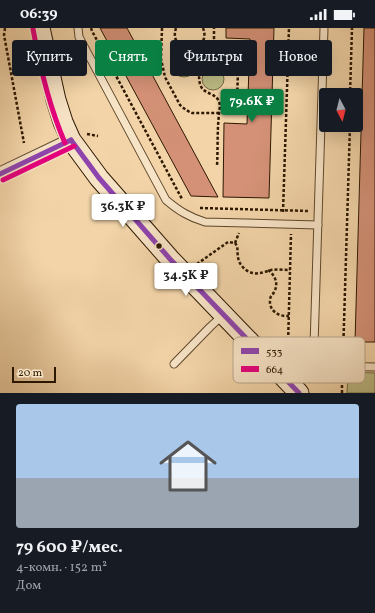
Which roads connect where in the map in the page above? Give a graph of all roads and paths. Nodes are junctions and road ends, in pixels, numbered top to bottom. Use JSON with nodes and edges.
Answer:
{"nodes":[{"id":1,"x":5,"y":28,"type":"edge"},
{"id":2,"x":40,"y":28,"type":"edge"},
{"id":3,"x":78,"y":28,"type":"edge"},
{"id":4,"x":91,"y":28,"type":"edge"},
{"id":5,"x":162,"y":28,"type":"edge"},
{"id":6,"x":176,"y":28,"type":"edge"},
{"id":7,"x":203,"y":28,"type":"edge"},
{"id":8,"x":214,"y":28,"type":"edge"},
{"id":9,"x":289,"y":28,"type":"edge"},
{"id":10,"x":324,"y":28,"type":"edge"},
{"id":11,"x":352,"y":28,"type":"edge"},
{"id":12,"x":177,"y":40,"type":"edge"},
{"id":13,"x":203,"y":40,"type":"edge"},
{"id":14,"x":200,"y":76,"type":"edge"},
{"id":15,"x":350,"y":88,"type":"edge"},
{"id":16,"x":219,"y":114,"type":"junction"},
{"id":17,"x":350,"y":132,"type":"edge"},
{"id":18,"x":71,"y":140,"type":"junction"},
{"id":19,"x":24,"y":143,"type":"dead end"},
{"id":20,"x":217,"y":166,"type":"dead end"},
{"id":21,"x":0,"y":174,"type":"edge"},
{"id":22,"x":184,"y":201,"type":"dead end"},
{"id":23,"x":195,"y":208,"type":"dead end"},
{"id":24,"x":284,"y":210,"type":"junction"},
{"id":25,"x":318,"y":211,"type":"junction"},
{"id":26,"x":283,"y":224,"type":"junction"},
{"id":27,"x":291,"y":224,"type":"junction"},
{"id":28,"x":318,"y":225,"type":"junction"},
{"id":29,"x":196,"y":264,"type":"dead end"},
{"id":30,"x":268,"y":270,"type":"junction"},
{"id":31,"x":290,"y":270,"type":"junction"},
{"id":32,"x":224,"y":315,"type":"junction"},
{"id":33,"x":289,"y":316,"type":"junction"},
{"id":34,"x":245,"y":337,"type":"edge"},
{"id":35,"x":288,"y":337,"type":"edge"},
{"id":36,"x":314,"y":337,"type":"edge"},
{"id":37,"x":344,"y":337,"type":"edge"},
{"id":38,"x":174,"y":364,"type":"dead end"},
{"id":39,"x":365,"y":367,"type":"edge"},
{"id":40,"x":375,"y":367,"type":"edge"},
{"id":41,"x":289,"y":383,"type":"edge"},
{"id":42,"x":342,"y":383,"type":"edge"},
{"id":43,"x":299,"y":393,"type":"edge"},
{"id":44,"x":342,"y":393,"type":"edge"}],
"edges":[{"from":1,"to":19,"type":"path"},
{"from":2,"to":18,"type":"street"},
{"from":3,"to":26,"type":"lane"},
{"from":4,"to":22,"type":"path"},
{"from":5,"to":16,"type":"path"},
{"from":6,"to":12,"type":"path"},
{"from":7,"to":13,"type":"path"},
{"from":8,"to":16,"type":"path"},
{"from":9,"to":24,"type":"path"},
{"from":10,"to":25,"type":"lane"},
{"from":11,"to":15,"type":"path"},
{"from":14,"to":16,"type":"path"},
{"from":16,"to":20,"type":"path"},
{"from":17,"to":37,"type":"path"},
{"from":18,"to":21,"type":"street"},
{"from":18,"to":32,"type":"street"},
{"from":23,"to":24,"type":"path"},
{"from":24,"to":25,"type":"path"},
{"from":24,"to":26,"type":"path"},
{"from":25,"to":28,"type":"lane"},
{"from":26,"to":27,"type":"lane"},
{"from":27,"to":28,"type":"lane"},
{"from":27,"to":31,"type":"path"},
{"from":28,"to":36,"type":"lane"},
{"from":29,"to":30,"type":"path"},
{"from":30,"to":31,"type":"path"},
{"from":30,"to":33,"type":"path"},
{"from":31,"to":33,"type":"path"},
{"from":32,"to":34,"type":"street"},
{"from":32,"to":38,"type":"lane"},
{"from":33,"to":35,"type":"path"},
{"from":39,"to":40,"type":"lane"},
{"from":41,"to":43,"type":"street"},
{"from":42,"to":44,"type":"path"}]}
